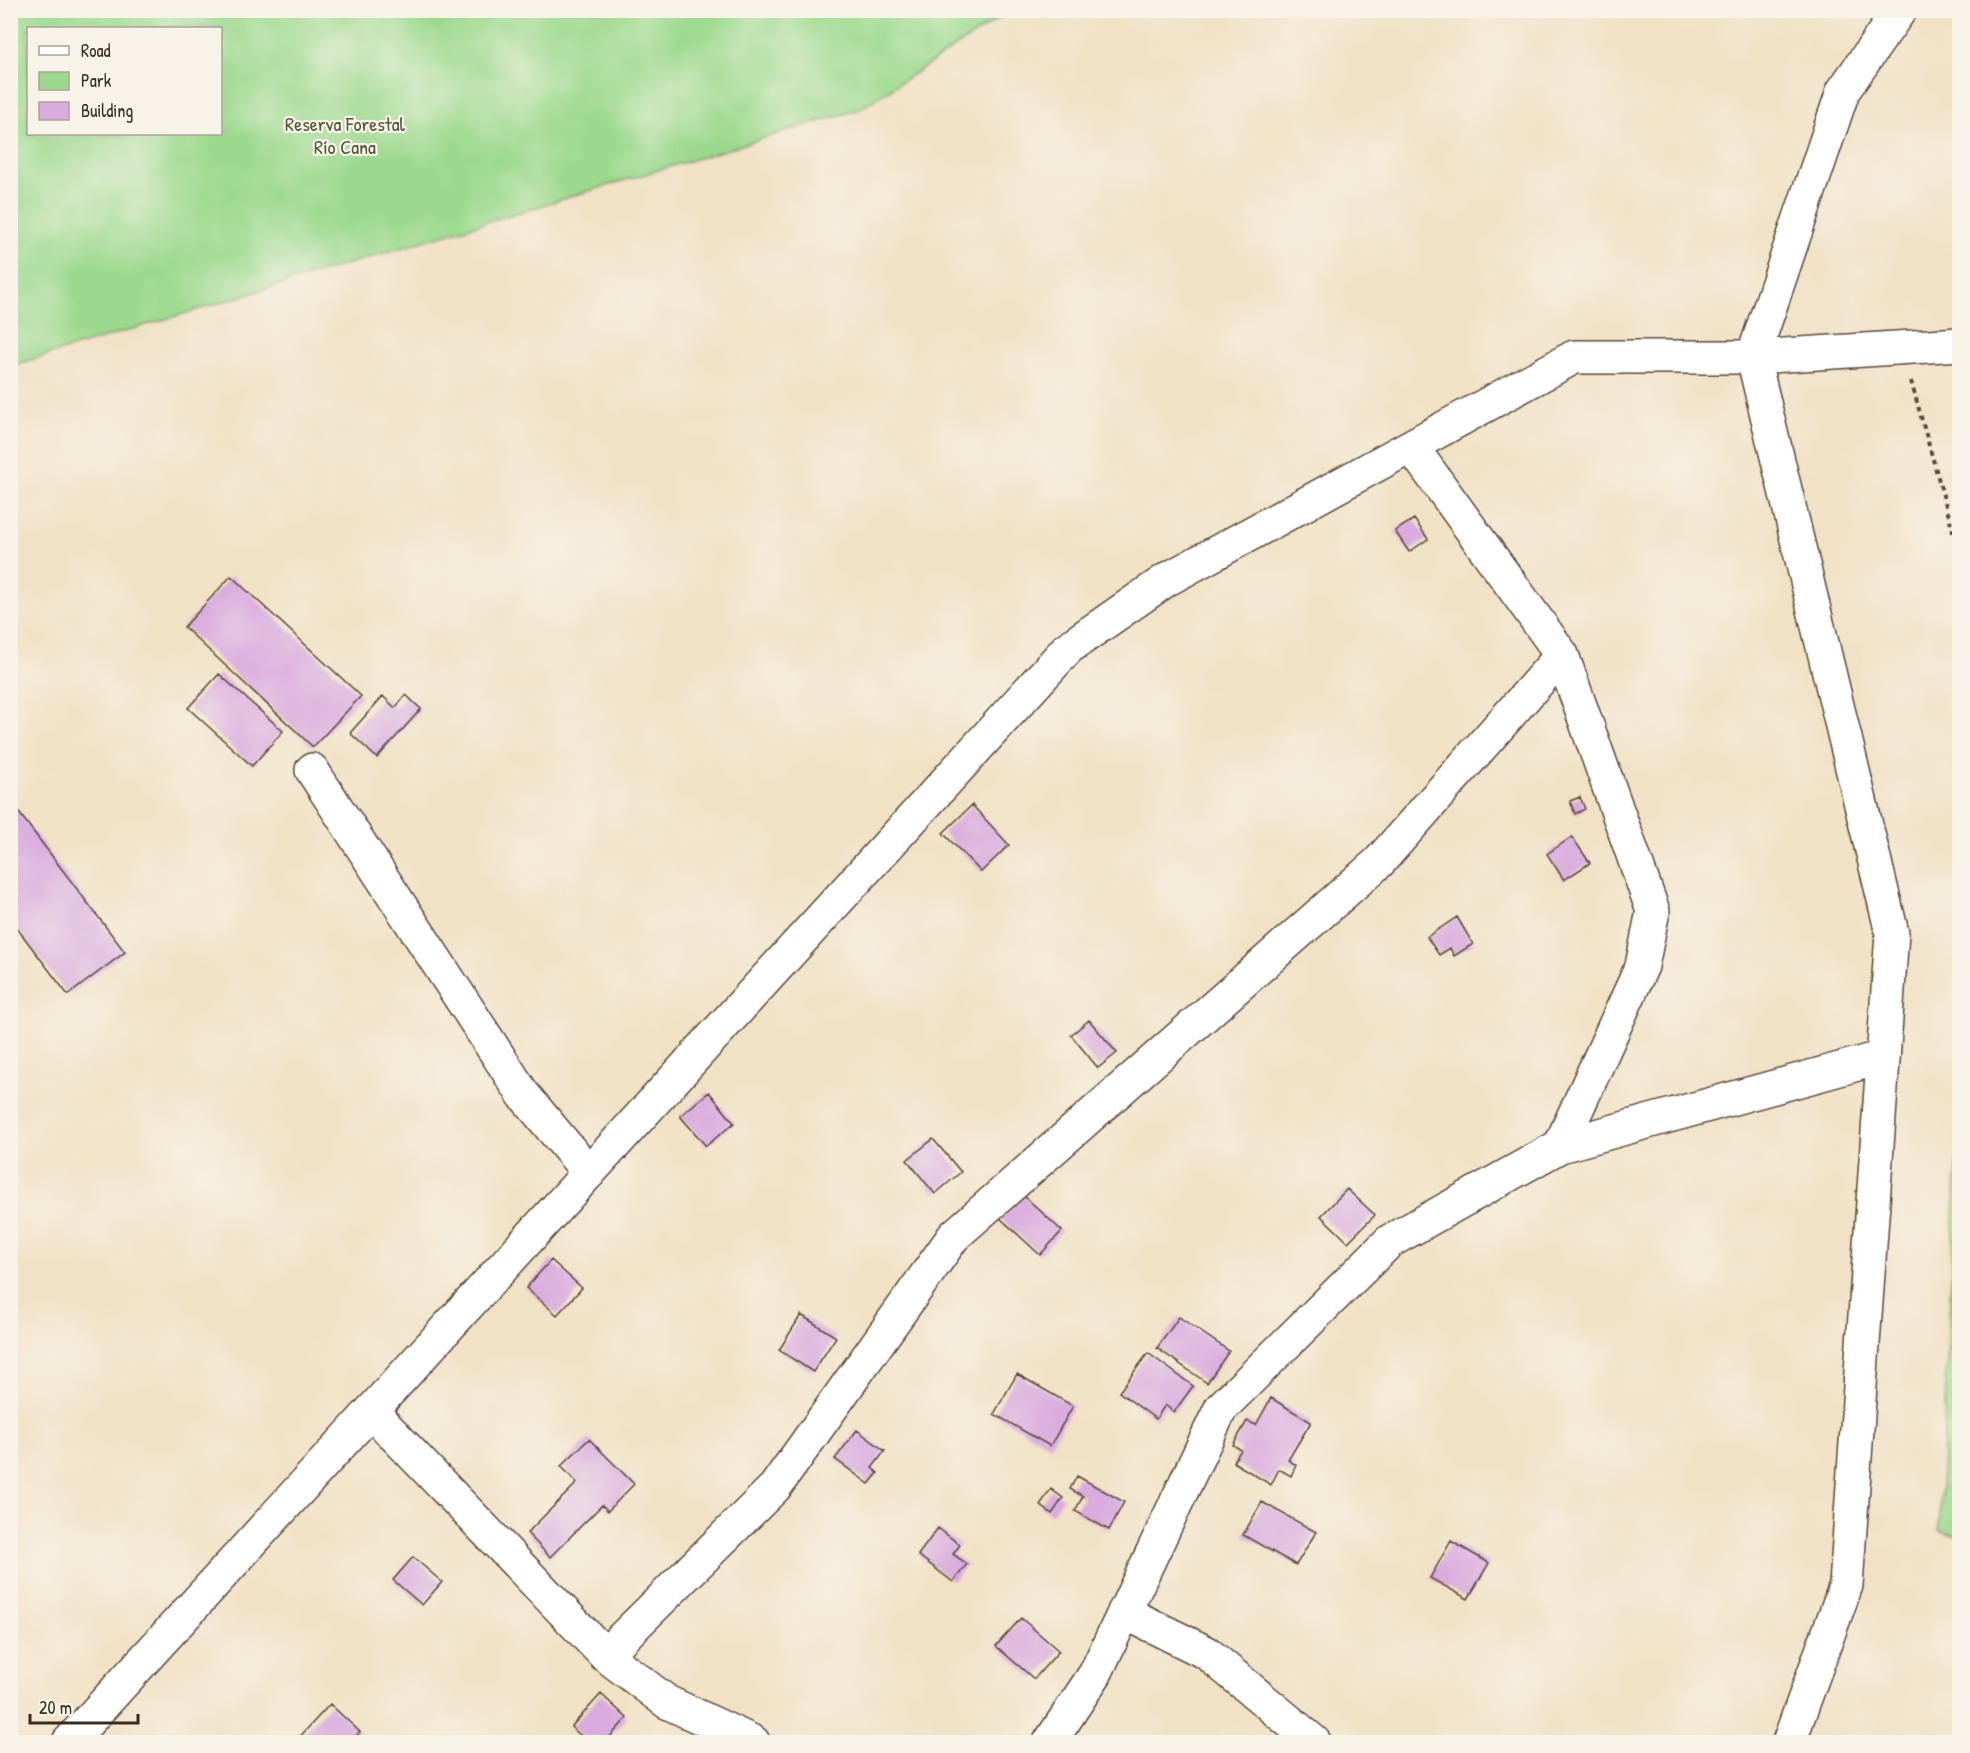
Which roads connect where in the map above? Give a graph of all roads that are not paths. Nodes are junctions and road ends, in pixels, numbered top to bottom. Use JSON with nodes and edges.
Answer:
{"nodes":[{"id":1,"x":1900,"y":10,"type":"edge"},
{"id":2,"x":1959,"y":344,"type":"edge"},
{"id":3,"x":1753,"y":357,"type":"junction"},
{"id":4,"x":1411,"y":446,"type":"junction"},
{"id":5,"x":1562,"y":655,"type":"junction"},
{"id":6,"x":312,"y":770,"type":"dead end"},
{"id":7,"x":1883,"y":1057,"type":"junction"},
{"id":8,"x":1560,"y":1146,"type":"junction"},
{"id":9,"x":589,"y":1173,"type":"junction"},
{"id":10,"x":371,"y":1411,"type":"junction"},
{"id":11,"x":1124,"y":1612,"type":"junction"},
{"id":12,"x":605,"y":1654,"type":"junction"},
{"id":13,"x":69,"y":1743,"type":"edge"},
{"id":14,"x":753,"y":1743,"type":"edge"},
{"id":15,"x":1050,"y":1743,"type":"edge"},
{"id":16,"x":1314,"y":1743,"type":"edge"},
{"id":17,"x":1789,"y":1743,"type":"edge"}],
"edges":[{"from":1,"to":3,"type":"street"},
{"from":2,"to":3,"type":"street"},
{"from":3,"to":4,"type":"street"},
{"from":3,"to":7,"type":"street"},
{"from":4,"to":5,"type":"street"},
{"from":4,"to":9,"type":"street"},
{"from":5,"to":8,"type":"street"},
{"from":5,"to":12,"type":"street"},
{"from":6,"to":9,"type":"street"},
{"from":7,"to":8,"type":"street"},
{"from":7,"to":17,"type":"street"},
{"from":8,"to":11,"type":"street"},
{"from":9,"to":10,"type":"street"},
{"from":10,"to":12,"type":"street"},
{"from":10,"to":13,"type":"street"},
{"from":11,"to":15,"type":"street"},
{"from":11,"to":16,"type":"street"},
{"from":12,"to":14,"type":"street"}]}
